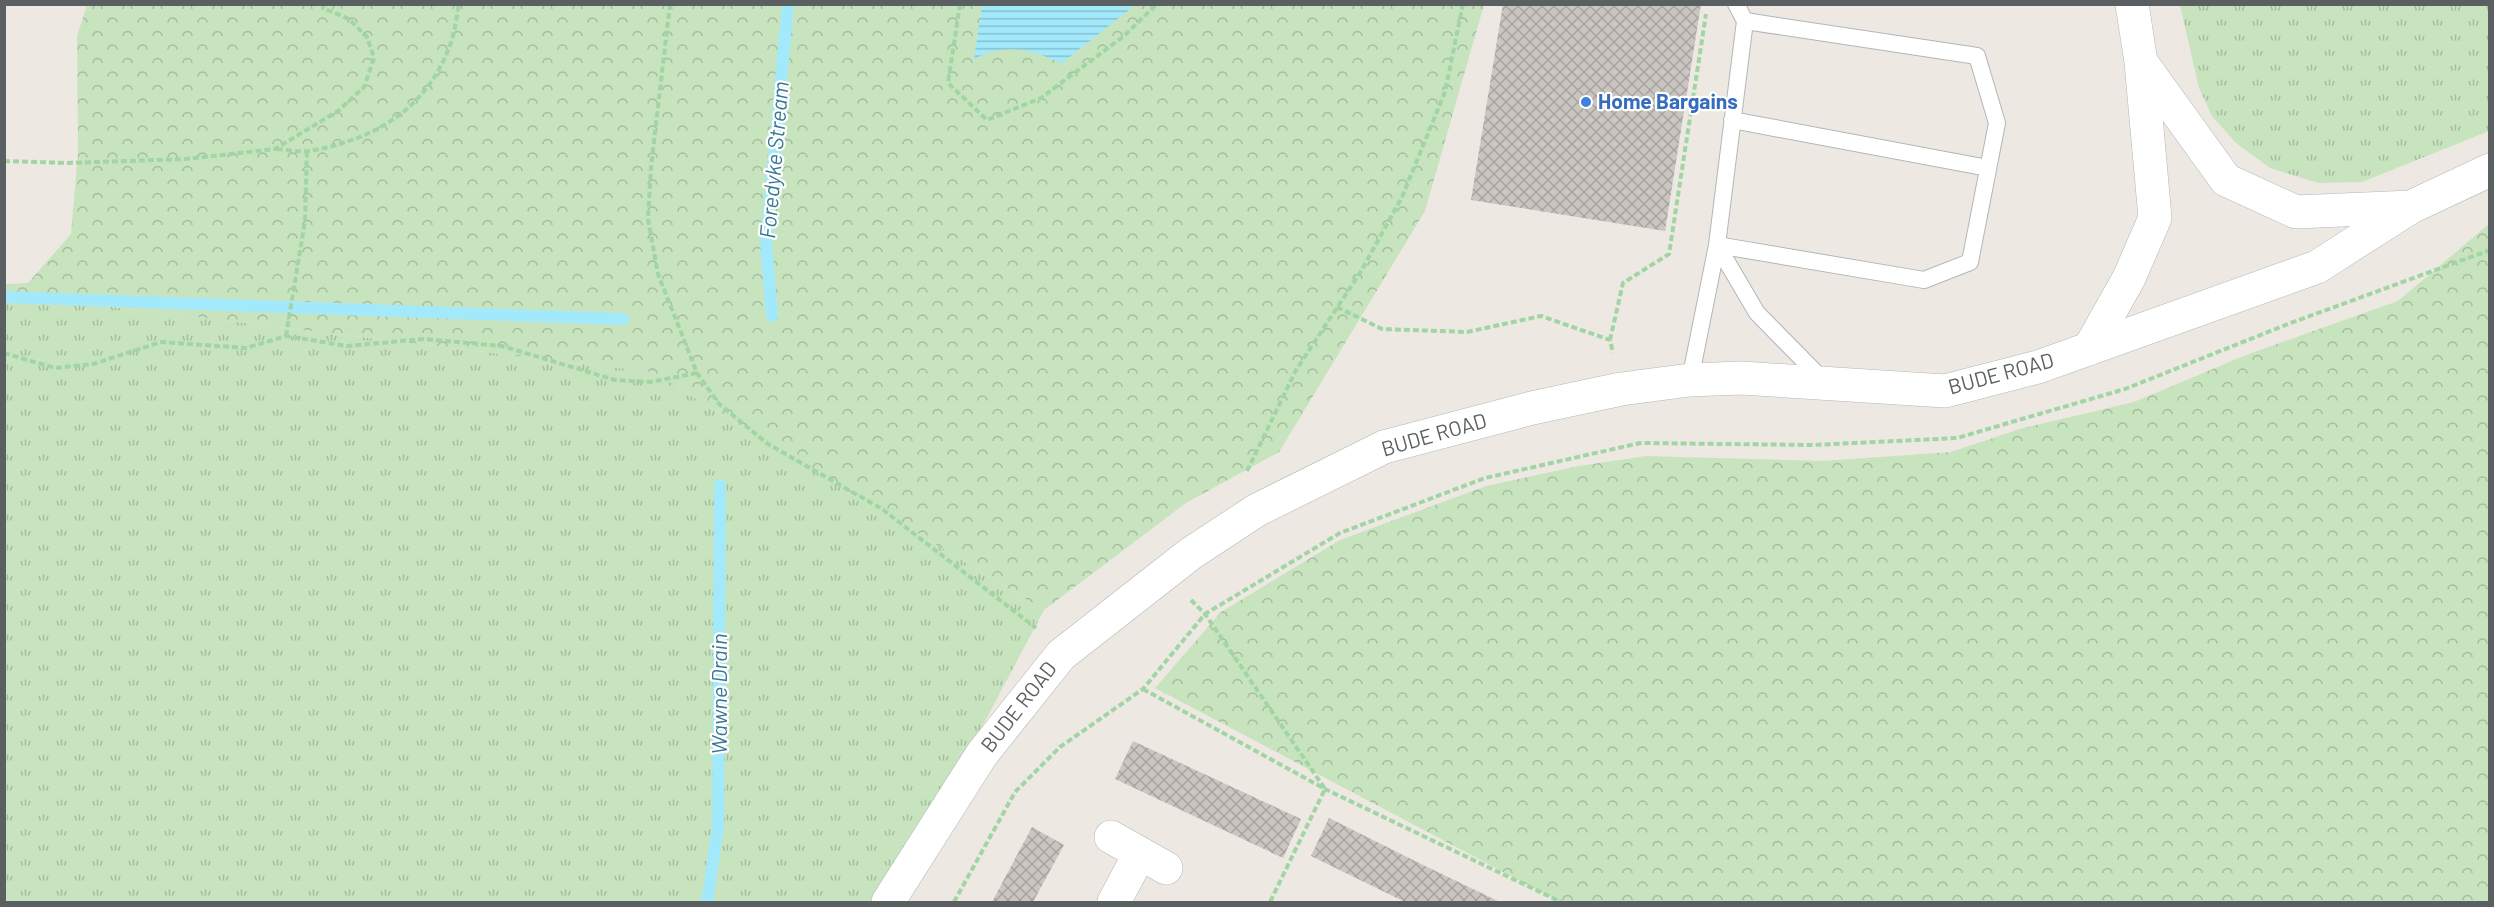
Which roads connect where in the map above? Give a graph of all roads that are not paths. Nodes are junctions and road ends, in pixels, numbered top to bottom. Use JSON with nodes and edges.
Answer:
{"nodes":[{"id":1,"x":1736,"y":4,"type":"edge"},
{"id":2,"x":2132,"y":4,"type":"edge"},
{"id":3,"x":1745,"y":21,"type":"junction"},
{"id":4,"x":2140,"y":62,"type":"junction"},
{"id":5,"x":1732,"y":120,"type":"junction"},
{"id":6,"x":1988,"y":168,"type":"junction"},
{"id":7,"x":2490,"y":170,"type":"edge"},
{"id":8,"x":2411,"y":207,"type":"junction"},
{"id":9,"x":1717,"y":245,"type":"junction"},
{"id":10,"x":2089,"y":349,"type":"junction"},
{"id":11,"x":1690,"y":380,"type":"junction"},
{"id":12,"x":1826,"y":383,"type":"junction"},
{"id":13,"x":1111,"y":837,"type":"dead end"},
{"id":14,"x":888,"y":903,"type":"edge"},
{"id":15,"x":1114,"y":903,"type":"edge"}],
"edges":[{"from":1,"to":3,"type":"lane"},
{"from":2,"to":4,"type":"street"},
{"from":3,"to":5,"type":"lane"},
{"from":3,"to":6,"type":"lane"},
{"from":4,"to":8,"type":"street"},
{"from":4,"to":10,"type":"street"},
{"from":5,"to":6,"type":"lane"},
{"from":5,"to":9,"type":"lane"},
{"from":6,"to":9,"type":"lane"},
{"from":7,"to":8,"type":"street","name":"BUDE ROAD"},
{"from":8,"to":10,"type":"street","name":"BUDE ROAD"},
{"from":9,"to":11,"type":"lane"},
{"from":9,"to":12,"type":"lane"},
{"from":10,"to":12,"type":"street","name":"BUDE ROAD"},
{"from":11,"to":12,"type":"street","name":"BUDE ROAD"},
{"from":11,"to":14,"type":"street","name":"BUDE ROAD"},
{"from":13,"to":15,"type":"street"}]}
